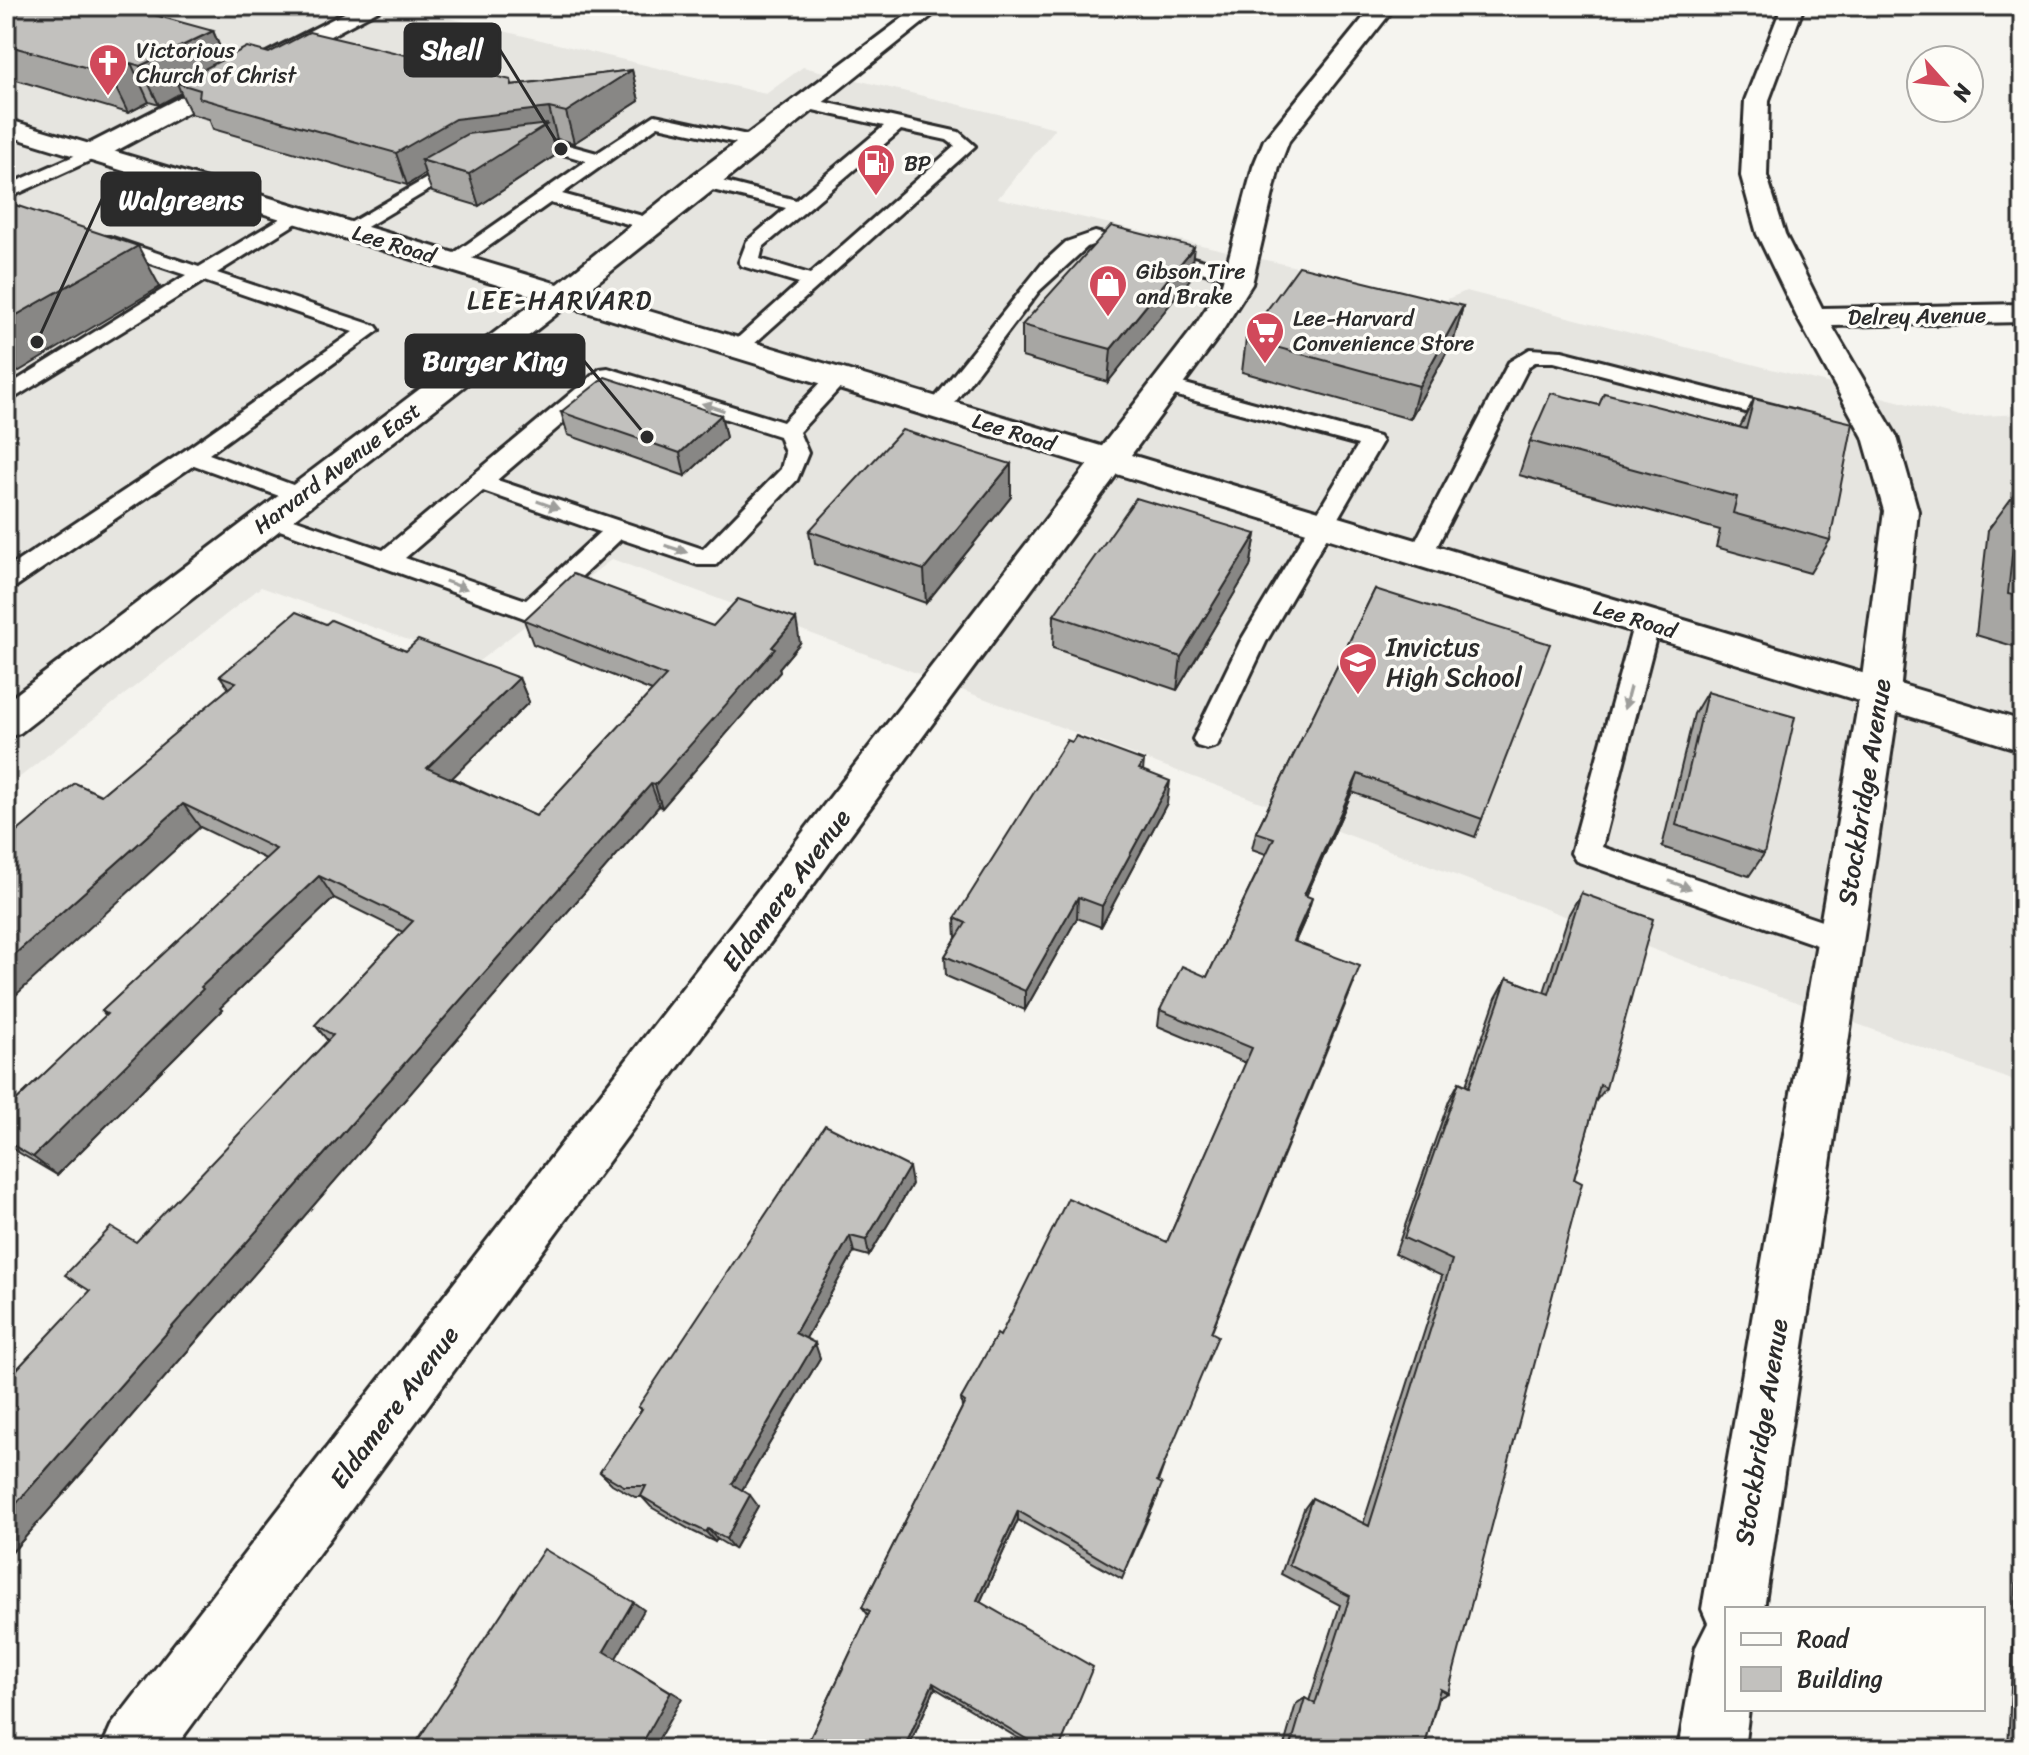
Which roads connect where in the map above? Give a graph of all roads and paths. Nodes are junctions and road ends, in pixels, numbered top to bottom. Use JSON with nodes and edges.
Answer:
{"nodes":[{"id":1,"x":375,"y":6,"type":"edge"},
{"id":2,"x":933,"y":6,"type":"edge"},
{"id":3,"x":1385,"y":6,"type":"edge"},
{"id":4,"x":1793,"y":6,"type":"edge"},
{"id":5,"x":806,"y":103,"type":"junction"},
{"id":6,"x":897,"y":124,"type":"junction"},
{"id":7,"x":6,"y":127,"type":"edge"},
{"id":8,"x":755,"y":142,"type":"junction"},
{"id":9,"x":92,"y":153,"type":"junction"},
{"id":10,"x":600,"y":159,"type":"junction"},
{"id":11,"x":702,"y":182,"type":"junction"},
{"id":12,"x":6,"y":193,"type":"edge"},
{"id":13,"x":547,"y":196,"type":"junction"},
{"id":14,"x":800,"y":206,"type":"junction"},
{"id":15,"x":296,"y":215,"type":"junction"},
{"id":16,"x":650,"y":224,"type":"junction"},
{"id":17,"x":348,"y":230,"type":"junction"},
{"id":18,"x":81,"y":234,"type":"edge"},
{"id":19,"x":454,"y":262,"type":"junction"},
{"id":20,"x":202,"y":274,"type":"junction"},
{"id":21,"x":1239,"y":276,"type":"junction"},
{"id":22,"x":813,"y":281,"type":"junction"},
{"id":23,"x":563,"y":294,"type":"junction"},
{"id":24,"x":2023,"y":313,"type":"edge"},
{"id":25,"x":1812,"y":317,"type":"junction"},
{"id":26,"x":738,"y":348,"type":"junction"},
{"id":27,"x":838,"y":378,"type":"junction"},
{"id":28,"x":1167,"y":386,"type":"junction"},
{"id":29,"x":6,"y":396,"type":"edge"},
{"id":30,"x":938,"y":409,"type":"junction"},
{"id":31,"x":1791,"y":417,"type":"edge"},
{"id":32,"x":787,"y":431,"type":"junction"},
{"id":33,"x":192,"y":456,"type":"junction"},
{"id":34,"x":1111,"y":461,"type":"junction"},
{"id":35,"x":480,"y":482,"type":"junction"},
{"id":36,"x":301,"y":496,"type":"junction"},
{"id":37,"x":271,"y":519,"type":"junction"},
{"id":38,"x":1324,"y":525,"type":"junction"},
{"id":39,"x":617,"y":529,"type":"junction"},
{"id":40,"x":1421,"y":554,"type":"junction"},
{"id":41,"x":385,"y":559,"type":"junction"},
{"id":42,"x":6,"y":581,"type":"edge"},
{"id":43,"x":1647,"y":622,"type":"junction"},
{"id":44,"x":1880,"y":693,"type":"junction"},
{"id":45,"x":6,"y":723,"type":"edge"},
{"id":46,"x":2023,"y":736,"type":"edge"},
{"id":47,"x":1207,"y":739,"type":"dead end"},
{"id":48,"x":1840,"y":940,"type":"junction"},
{"id":49,"x":1733,"y":1607,"type":"edge"},
{"id":50,"x":1725,"y":1660,"type":"edge"},
{"id":51,"x":134,"y":1749,"type":"edge"},
{"id":52,"x":1711,"y":1749,"type":"edge"}],
"edges":[{"from":1,"to":9,"type":"street"},
{"from":2,"to":5,"type":"street","name":"Harvard Avenue East"},
{"from":3,"to":21,"type":"street","name":"Eldamere Avenue"},
{"from":4,"to":25,"type":"street","name":"Stockbridge Avenue"},
{"from":5,"to":6,"type":"lane"},
{"from":5,"to":8,"type":"street","name":"Harvard Avenue East"},
{"from":6,"to":14,"type":"lane"},
{"from":6,"to":22,"type":"lane"},
{"from":7,"to":9,"type":"street","name":"Lee Road"},
{"from":8,"to":10,"type":"lane"},
{"from":8,"to":11,"type":"street","name":"Harvard Avenue East"},
{"from":9,"to":12,"type":"lane"},
{"from":9,"to":15,"type":"street","name":"Lee Road"},
{"from":10,"to":13,"type":"lane"},
{"from":10,"to":17,"type":"lane"},
{"from":11,"to":14,"type":"lane"},
{"from":11,"to":16,"type":"street","name":"Harvard Avenue East"},
{"from":13,"to":16,"type":"lane"},
{"from":13,"to":19,"type":"lane"},
{"from":14,"to":22,"type":"lane"},
{"from":15,"to":17,"type":"street","name":"Lee Road"},
{"from":15,"to":20,"type":"lane"},
{"from":16,"to":23,"type":"street","name":"Harvard Avenue East"},
{"from":17,"to":19,"type":"street","name":"Lee Road"},
{"from":18,"to":20,"type":"lane"},
{"from":19,"to":23,"type":"street","name":"Lee Road"},
{"from":20,"to":29,"type":"lane"},
{"from":20,"to":33,"type":"lane"},
{"from":21,"to":28,"type":"street","name":"Eldamere Avenue"},
{"from":21,"to":30,"type":"lane"},
{"from":22,"to":26,"type":"lane"},
{"from":23,"to":26,"type":"street","name":"Lee Road"},
{"from":23,"to":36,"type":"street","name":"Harvard Avenue East"},
{"from":24,"to":25,"type":"street","name":"Delrey Avenue"},
{"from":25,"to":44,"type":"street","name":"Stockbridge Avenue"},
{"from":26,"to":27,"type":"street","name":"Lee Road"},
{"from":27,"to":30,"type":"street","name":"Lee Road"},
{"from":27,"to":32,"type":"lane"},
{"from":28,"to":34,"type":"street","name":"Eldamere Avenue"},
{"from":28,"to":38,"type":"lane"},
{"from":30,"to":34,"type":"street","name":"Lee Road"},
{"from":31,"to":40,"type":"lane"},
{"from":32,"to":35,"type":"lane","one_way":true},
{"from":39,"to":32,"type":"lane","one_way":true},
{"from":33,"to":36,"type":"lane"},
{"from":33,"to":42,"type":"lane"},
{"from":34,"to":38,"type":"street","name":"Lee Road"},
{"from":34,"to":51,"type":"street","name":"Eldamere Avenue"},
{"from":35,"to":39,"type":"lane","one_way":true},
{"from":35,"to":41,"type":"lane"},
{"from":36,"to":37,"type":"street","name":"Harvard Avenue East"},
{"from":37,"to":41,"type":"lane"},
{"from":37,"to":45,"type":"street","name":"Harvard Avenue East"},
{"from":38,"to":40,"type":"street","name":"Lee Road"},
{"from":38,"to":47,"type":"lane"},
{"from":41,"to":39,"type":"lane","one_way":true},
{"from":40,"to":43,"type":"street","name":"Lee Road"},
{"from":43,"to":44,"type":"street","name":"Lee Road"},
{"from":43,"to":48,"type":"lane","one_way":true},
{"from":44,"to":46,"type":"street","name":"Lee Road"},
{"from":44,"to":48,"type":"street","name":"Stockbridge Avenue"},
{"from":48,"to":49,"type":"street","name":"Stockbridge Avenue"},
{"from":50,"to":52,"type":"street"}]}
